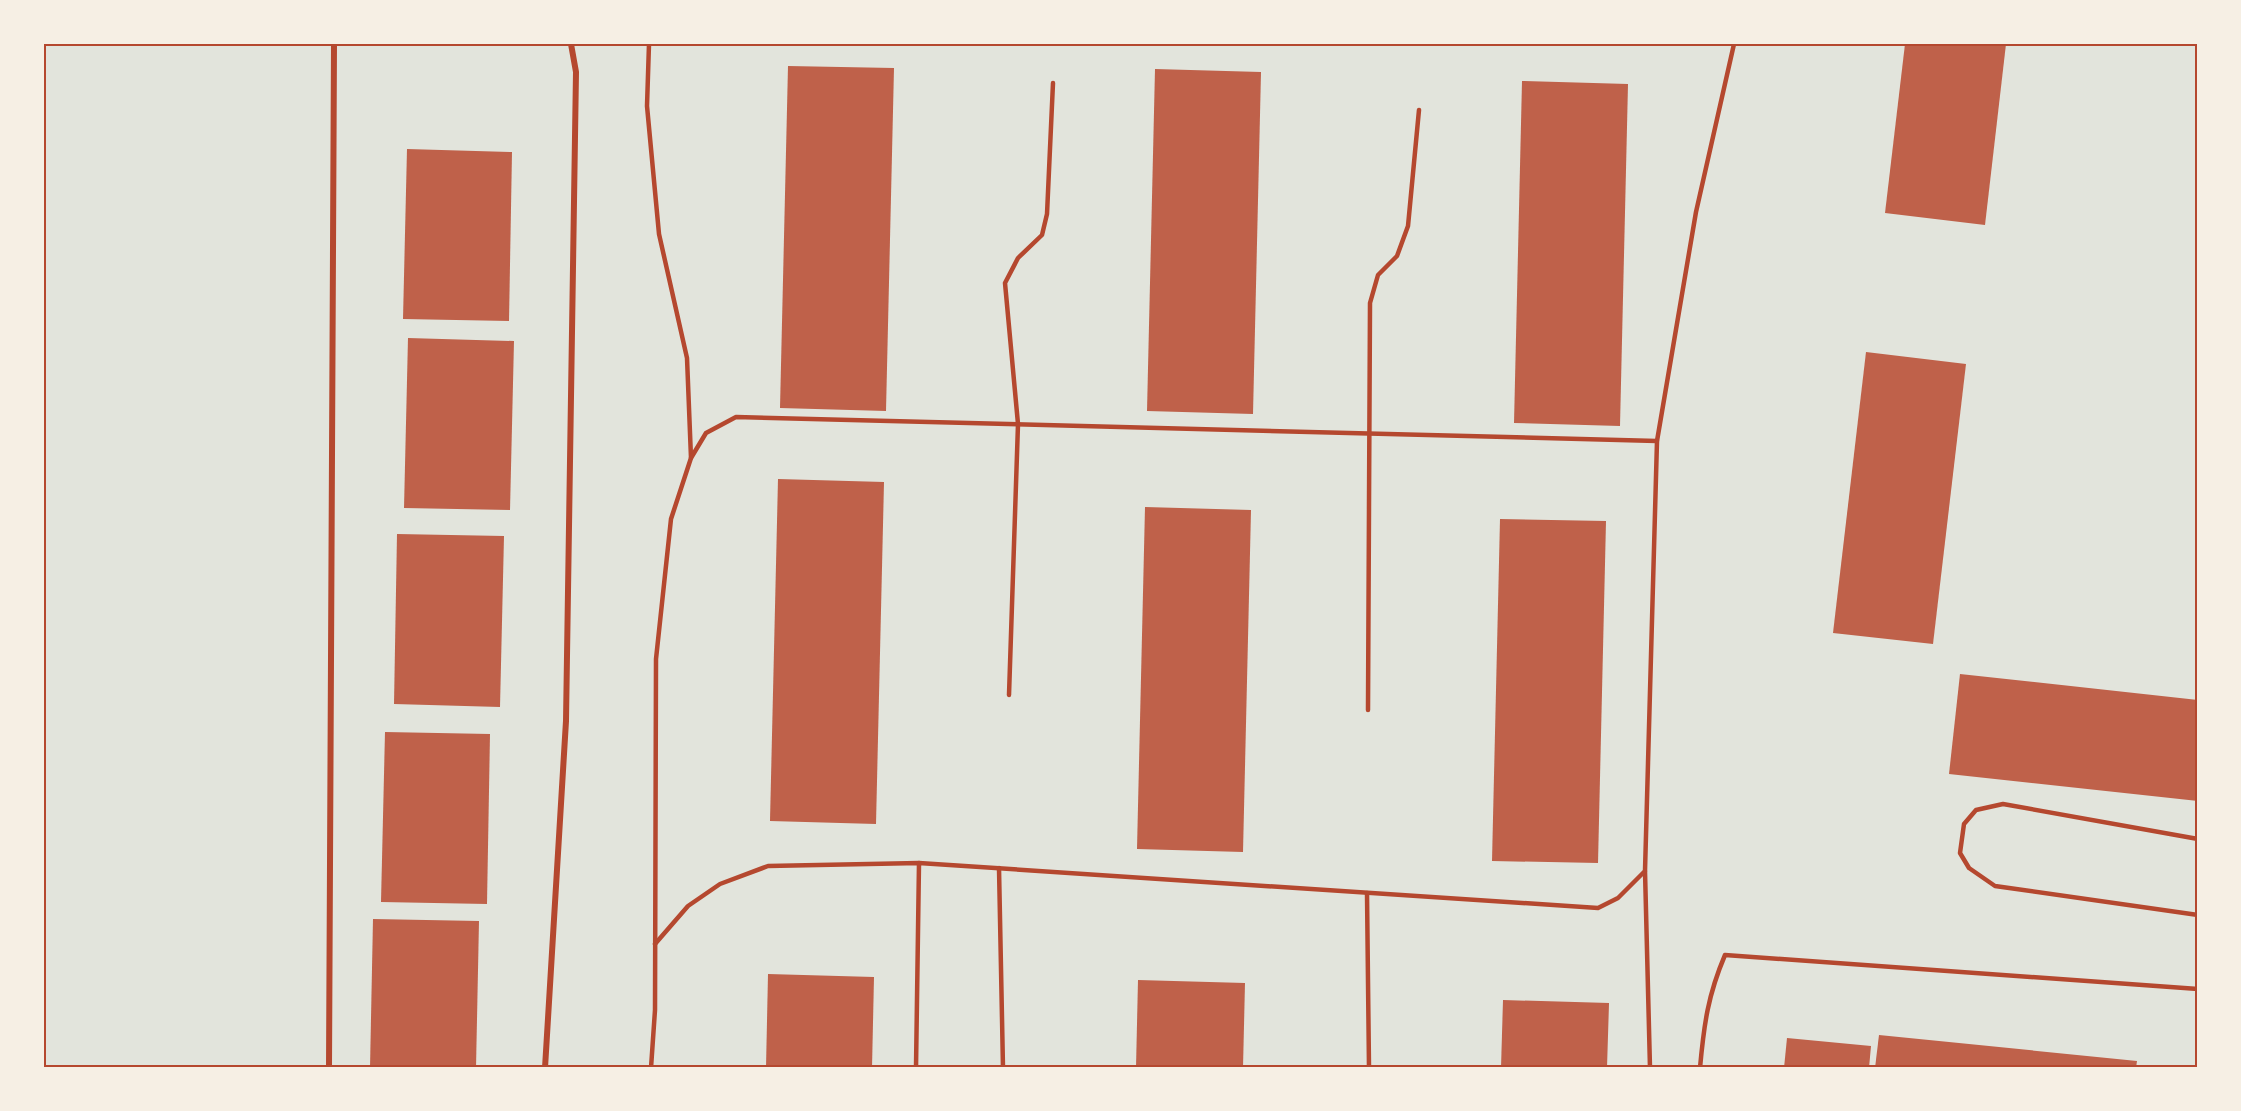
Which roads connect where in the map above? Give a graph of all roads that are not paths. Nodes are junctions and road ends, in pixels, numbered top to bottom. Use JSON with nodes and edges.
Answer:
{"nodes":[{"id":1,"x":334,"y":44,"type":"edge"},
{"id":2,"x":571,"y":44,"type":"edge"},
{"id":3,"x":649,"y":44,"type":"edge"},
{"id":4,"x":1734,"y":44,"type":"edge"},
{"id":5,"x":1053,"y":83,"type":"dead end"},
{"id":6,"x":1419,"y":110,"type":"dead end"},
{"id":7,"x":1018,"y":424,"type":"junction"},
{"id":8,"x":1369,"y":434,"type":"junction"},
{"id":9,"x":1657,"y":441,"type":"junction"},
{"id":10,"x":691,"y":458,"type":"junction"},
{"id":11,"x":1010,"y":695,"type":"dead end"},
{"id":12,"x":1368,"y":710,"type":"dead end"},
{"id":13,"x":2198,"y":839,"type":"edge"},
{"id":14,"x":919,"y":863,"type":"junction"},
{"id":15,"x":999,"y":868,"type":"junction"},
{"id":16,"x":1645,"y":870,"type":"junction"},
{"id":17,"x":1367,"y":893,"type":"junction"},
{"id":18,"x":2198,"y":915,"type":"edge"},
{"id":19,"x":655,"y":944,"type":"junction"},
{"id":20,"x":2198,"y":989,"type":"edge"},
{"id":21,"x":329,"y":1068,"type":"edge"},
{"id":22,"x":545,"y":1068,"type":"edge"},
{"id":23,"x":651,"y":1068,"type":"edge"},
{"id":24,"x":916,"y":1068,"type":"edge"},
{"id":25,"x":1003,"y":1068,"type":"edge"},
{"id":26,"x":1369,"y":1068,"type":"edge"},
{"id":27,"x":1650,"y":1068,"type":"edge"},
{"id":28,"x":1700,"y":1068,"type":"edge"}],
"edges":[{"from":1,"to":21,"type":"street"},
{"from":2,"to":22,"type":"street"},
{"from":3,"to":10,"type":"lane"},
{"from":4,"to":9,"type":"lane"},
{"from":5,"to":7,"type":"lane"},
{"from":6,"to":8,"type":"lane"},
{"from":7,"to":8,"type":"lane"},
{"from":7,"to":10,"type":"lane"},
{"from":7,"to":11,"type":"lane"},
{"from":8,"to":9,"type":"lane"},
{"from":8,"to":12,"type":"lane"},
{"from":9,"to":16,"type":"lane"},
{"from":10,"to":19,"type":"lane"},
{"from":13,"to":18,"type":"lane"},
{"from":14,"to":15,"type":"lane"},
{"from":14,"to":19,"type":"lane"},
{"from":14,"to":24,"type":"lane"},
{"from":15,"to":17,"type":"lane"},
{"from":15,"to":25,"type":"lane"},
{"from":16,"to":17,"type":"lane"},
{"from":16,"to":27,"type":"lane"},
{"from":17,"to":26,"type":"lane"},
{"from":19,"to":23,"type":"lane"},
{"from":20,"to":28,"type":"lane"}]}
